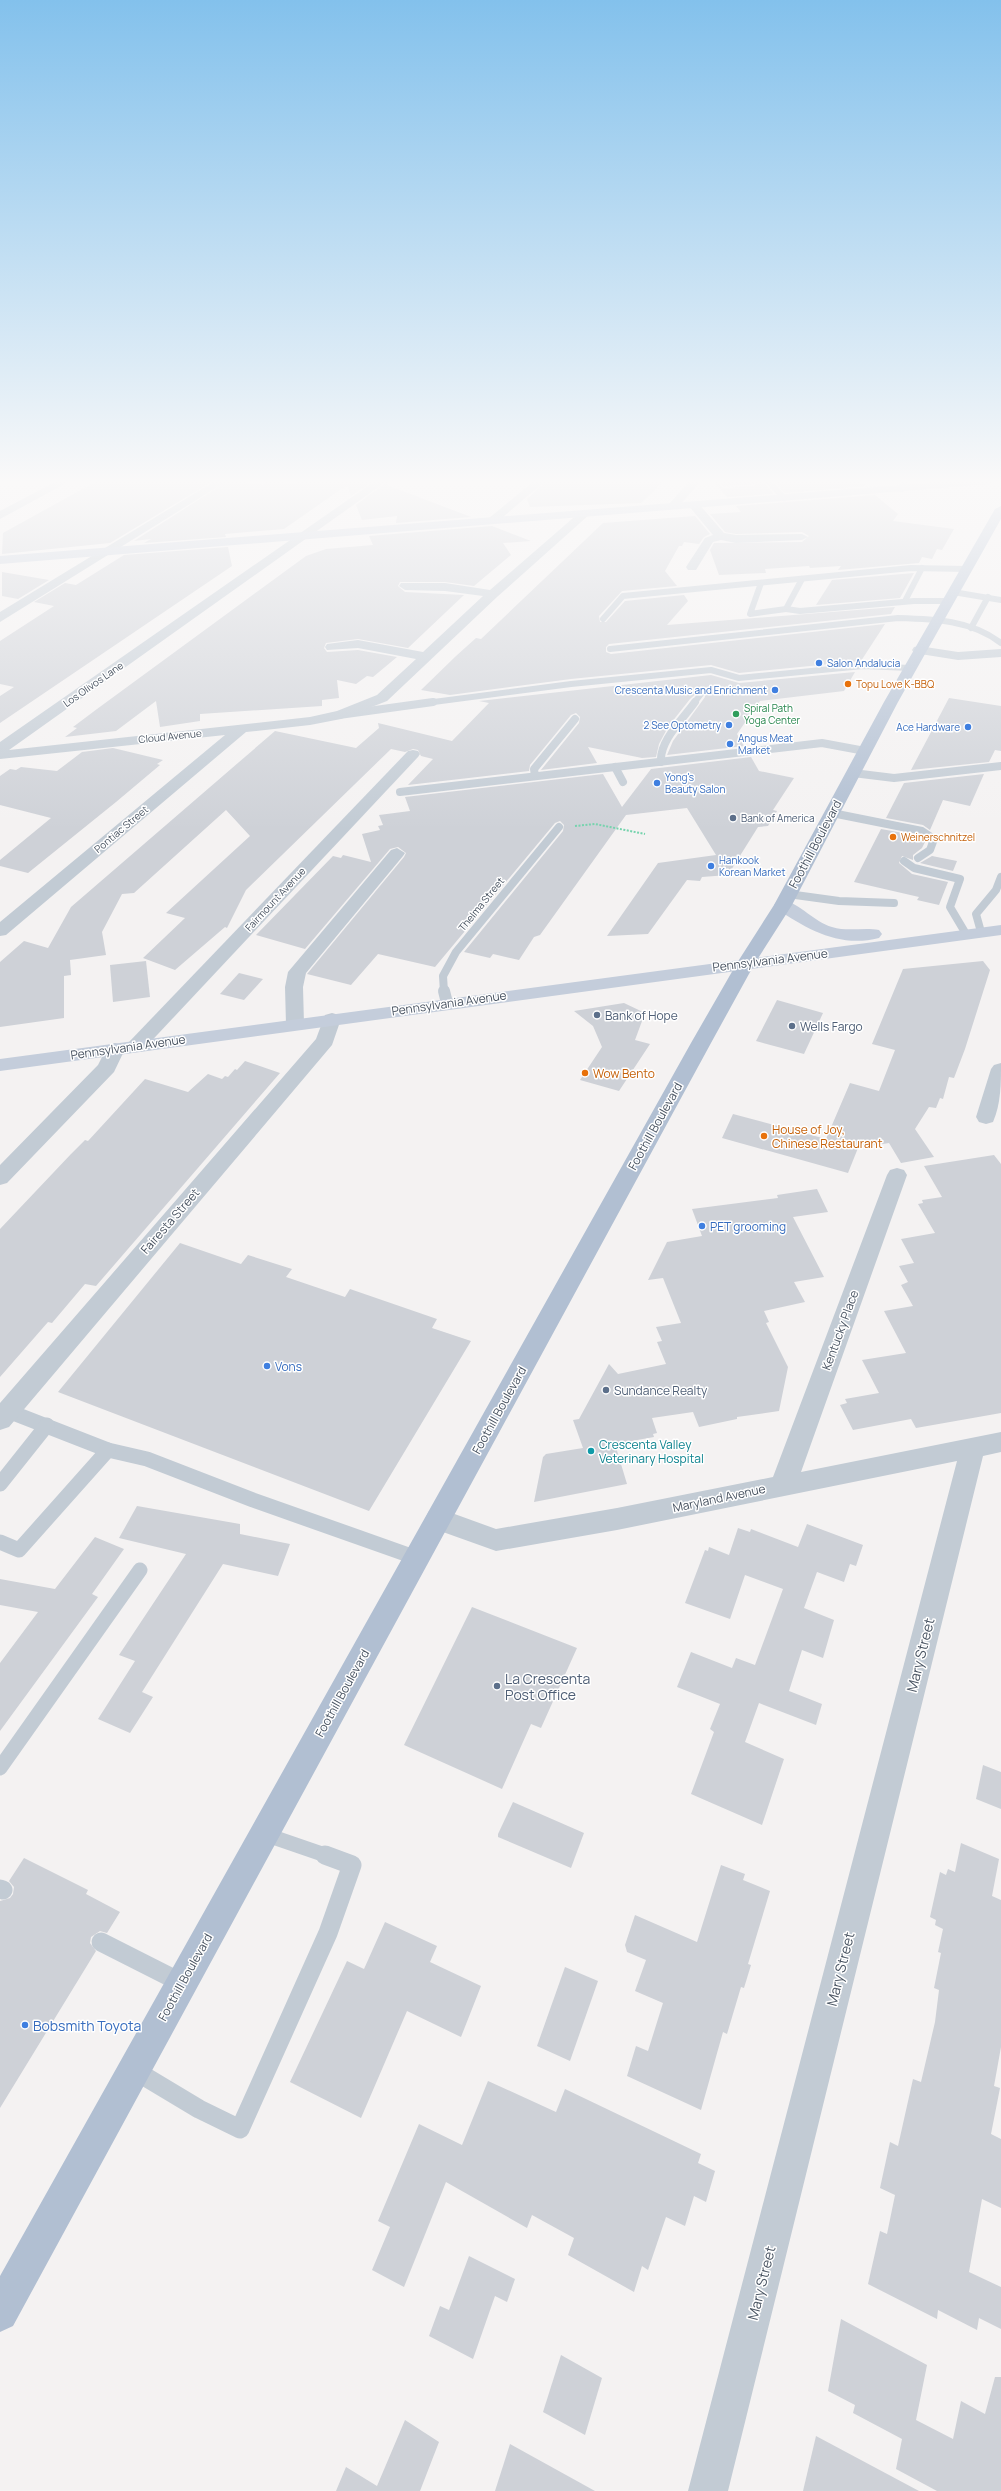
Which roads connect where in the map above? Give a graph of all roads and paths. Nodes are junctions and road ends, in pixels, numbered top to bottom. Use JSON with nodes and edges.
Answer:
{"nodes":[{"id":1,"x":34,"y":597,"type":"edge"},
{"id":2,"x":217,"y":597,"type":"edge"},
{"id":3,"x":489,"y":597,"type":"edge"},
{"id":4,"x":621,"y":597,"type":"edge"},
{"id":5,"x":756,"y":597,"type":"edge"},
{"id":6,"x":792,"y":597,"type":"edge"},
{"id":7,"x":905,"y":597,"type":"edge"},
{"id":8,"x":940,"y":597,"type":"edge"},
{"id":9,"x":949,"y":597,"type":"edge"},
{"id":10,"x":974,"y":597,"type":"edge"},
{"id":11,"x":988,"y":598,"type":"junction"},
{"id":12,"x":1001,"y":600,"type":"edge"},
{"id":13,"x":902,"y":602,"type":"junction"},
{"id":14,"x":786,"y":609,"type":"junction"},
{"id":15,"x":0,"y":618,"type":"edge"},
{"id":16,"x":603,"y":619,"type":"dead end"},
{"id":17,"x":938,"y":619,"type":"junction"},
{"id":18,"x":971,"y":628,"type":"junction"},
{"id":19,"x":999,"y":639,"type":"edge"},
{"id":20,"x":332,"y":647,"type":"dead end"},
{"id":21,"x":610,"y":649,"type":"dead end"},
{"id":22,"x":919,"y":650,"type":"junction"},
{"id":23,"x":1001,"y":653,"type":"edge"},
{"id":24,"x":426,"y":657,"type":"junction"},
{"id":25,"x":910,"y":668,"type":"junction"},
{"id":26,"x":701,"y":694,"type":"dead end"},
{"id":27,"x":339,"y":715,"type":"junction"},
{"id":28,"x":575,"y":719,"type":"dead end"},
{"id":29,"x":242,"y":728,"type":"junction"},
{"id":30,"x":0,"y":749,"type":"edge"},
{"id":31,"x":865,"y":751,"type":"junction"},
{"id":32,"x":413,"y":754,"type":"dead end"},
{"id":33,"x":0,"y":755,"type":"edge"},
{"id":34,"x":661,"y":762,"type":"junction"},
{"id":35,"x":1001,"y":766,"type":"edge"},
{"id":36,"x":615,"y":767,"type":"junction"},
{"id":37,"x":853,"y":773,"type":"junction"},
{"id":38,"x":535,"y":776,"type":"junction"},
{"id":39,"x":623,"y":782,"type":"dead end"},
{"id":40,"x":400,"y":792,"type":"dead end"},
{"id":41,"x":832,"y":813,"type":"junction"},
{"id":42,"x":558,"y":828,"type":"joint"},
{"id":43,"x":645,"y":834,"type":"dead end"},
{"id":44,"x":397,"y":853,"type":"dead end"},
{"id":45,"x":918,"y":858,"type":"dead end"},
{"id":46,"x":904,"y":861,"type":"dead end"},
{"id":47,"x":1001,"y":877,"type":"edge"},
{"id":48,"x":786,"y":899,"type":"junction"},
{"id":49,"x":894,"y":903,"type":"dead end"},
{"id":50,"x":1001,"y":930,"type":"edge"},
{"id":51,"x":0,"y":931,"type":"edge"},
{"id":52,"x":973,"y":933,"type":"junction"},
{"id":53,"x":898,"y":943,"type":"junction"},
{"id":54,"x":746,"y":963,"type":"junction"},
{"id":55,"x":447,"y":1003,"type":"junction"},
{"id":56,"x":332,"y":1019,"type":"junction"},
{"id":57,"x":294,"y":1024,"type":"junction"},
{"id":58,"x":136,"y":1046,"type":"junction"},
{"id":59,"x":115,"y":1049,"type":"junction"},
{"id":60,"x":0,"y":1065,"type":"edge"},
{"id":61,"x":1001,"y":1069,"type":"edge"},
{"id":62,"x":986,"y":1117,"type":"dead end"},
{"id":63,"x":897,"y":1175,"type":"dead end"},
{"id":64,"x":0,"y":1178,"type":"edge"},
{"id":65,"x":4,"y":1415,"type":"edge"},
{"id":66,"x":47,"y":1425,"type":"junction"},
{"id":67,"x":987,"y":1444,"type":"edge"},
{"id":68,"x":108,"y":1450,"type":"junction"},
{"id":69,"x":0,"y":1484,"type":"edge"},
{"id":70,"x":783,"y":1485,"type":"junction"},
{"id":71,"x":438,"y":1519,"type":"junction"},
{"id":72,"x":0,"y":1542,"type":"edge"},
{"id":73,"x":417,"y":1558,"type":"junction"},
{"id":74,"x":140,"y":1570,"type":"dead end"},
{"id":75,"x":0,"y":1768,"type":"edge"},
{"id":76,"x":264,"y":1834,"type":"junction"},
{"id":77,"x":101,"y":1942,"type":"dead end"},
{"id":78,"x":182,"y":1983,"type":"junction"},
{"id":79,"x":134,"y":2070,"type":"junction"},
{"id":80,"x":0,"y":2312,"type":"edge"},
{"id":81,"x":708,"y":2491,"type":"edge"}],
"edges":[{"from":1,"to":15,"type":"street"},
{"from":2,"to":30,"type":"street","name":"Los Olivos Lane"},
{"from":3,"to":24,"type":"street"},
{"from":4,"to":16,"type":"lane"},
{"from":5,"to":14,"type":"lane"},
{"from":6,"to":14,"type":"lane"},
{"from":7,"to":13,"type":"lane"},
{"from":8,"to":13,"type":"lane"},
{"from":9,"to":17,"type":"main road","name":"Foothill Boulevard"},
{"from":10,"to":11,"type":"lane"},
{"from":11,"to":12,"type":"lane"},
{"from":11,"to":18,"type":"lane"},
{"from":13,"to":14,"type":"lane"},
{"from":17,"to":18,"type":"lane"},
{"from":17,"to":21,"type":"lane"},
{"from":17,"to":22,"type":"main road","name":"Foothill Boulevard"},
{"from":18,"to":19,"type":"lane"},
{"from":20,"to":24,"type":"street"},
{"from":22,"to":23,"type":"street"},
{"from":22,"to":25,"type":"main road","name":"Foothill Boulevard"},
{"from":24,"to":27,"type":"street"},
{"from":25,"to":27,"type":"lane"},
{"from":25,"to":31,"type":"main road","name":"Foothill Boulevard"},
{"from":26,"to":34,"type":"lane"},
{"from":27,"to":29,"type":"street","name":"Cloud Avenue"},
{"from":28,"to":38,"type":"lane"},
{"from":29,"to":33,"type":"street","name":"Cloud Avenue"},
{"from":29,"to":51,"type":"street","name":"Pontiac Street"},
{"from":31,"to":34,"type":"lane"},
{"from":31,"to":37,"type":"main road","name":"Foothill Boulevard"},
{"from":32,"to":58,"type":"street","name":"Fairmount Avenue"},
{"from":34,"to":36,"type":"lane"},
{"from":35,"to":37,"type":"lane"},
{"from":36,"to":38,"type":"lane"},
{"from":36,"to":39,"type":"lane"},
{"from":37,"to":41,"type":"main road","name":"Foothill Boulevard"},
{"from":38,"to":40,"type":"lane"},
{"from":41,"to":45,"type":"lane"},
{"from":41,"to":48,"type":"main road","name":"Foothill Boulevard"},
{"from":42,"to":43,"type":"path"},
{"from":42,"to":55,"type":"lane","name":"Thelma Street"},
{"from":44,"to":57,"type":"street"},
{"from":46,"to":52,"type":"lane"},
{"from":47,"to":52,"type":"lane"},
{"from":48,"to":49,"type":"lane"},
{"from":48,"to":53,"type":"street","name":"Pennsylvania Avenue"},
{"from":48,"to":54,"type":"main road","name":"Foothill Boulevard"},
{"from":50,"to":52,"type":"street","name":"Pennsylvania Avenue"},
{"from":52,"to":53,"type":"street","name":"Pennsylvania Avenue"},
{"from":53,"to":54,"type":"street","name":"Pennsylvania Avenue"},
{"from":54,"to":55,"type":"street","name":"Pennsylvania Avenue"},
{"from":54,"to":71,"type":"main road","name":"Foothill Boulevard"},
{"from":55,"to":56,"type":"street","name":"Pennsylvania Avenue"},
{"from":56,"to":57,"type":"street","name":"Pennsylvania Avenue"},
{"from":56,"to":65,"type":"street","name":"Fairesta Street"},
{"from":57,"to":58,"type":"street","name":"Pennsylvania Avenue"},
{"from":58,"to":59,"type":"street","name":"Pennsylvania Avenue"},
{"from":59,"to":60,"type":"street","name":"Pennsylvania Avenue"},
{"from":59,"to":64,"type":"street"},
{"from":61,"to":62,"type":"street"},
{"from":63,"to":70,"type":"street","name":"Kentucky Place"},
{"from":65,"to":66,"type":"lane"},
{"from":66,"to":68,"type":"lane"},
{"from":66,"to":69,"type":"lane"},
{"from":67,"to":70,"type":"street","name":"Maryland Avenue"},
{"from":67,"to":81,"type":"street","name":"Mary Street"},
{"from":68,"to":72,"type":"lane"},
{"from":68,"to":73,"type":"lane"},
{"from":70,"to":71,"type":"street","name":"Maryland Avenue"},
{"from":71,"to":73,"type":"main road","name":"Foothill Boulevard"},
{"from":73,"to":76,"type":"main road","name":"Foothill Boulevard"},
{"from":74,"to":75,"type":"lane"},
{"from":76,"to":78,"type":"main road","name":"Foothill Boulevard"},
{"from":76,"to":79,"type":"lane"},
{"from":77,"to":78,"type":"lane"},
{"from":78,"to":79,"type":"main road","name":"Foothill Boulevard"},
{"from":79,"to":80,"type":"main road","name":"Foothill Boulevard"}]}
